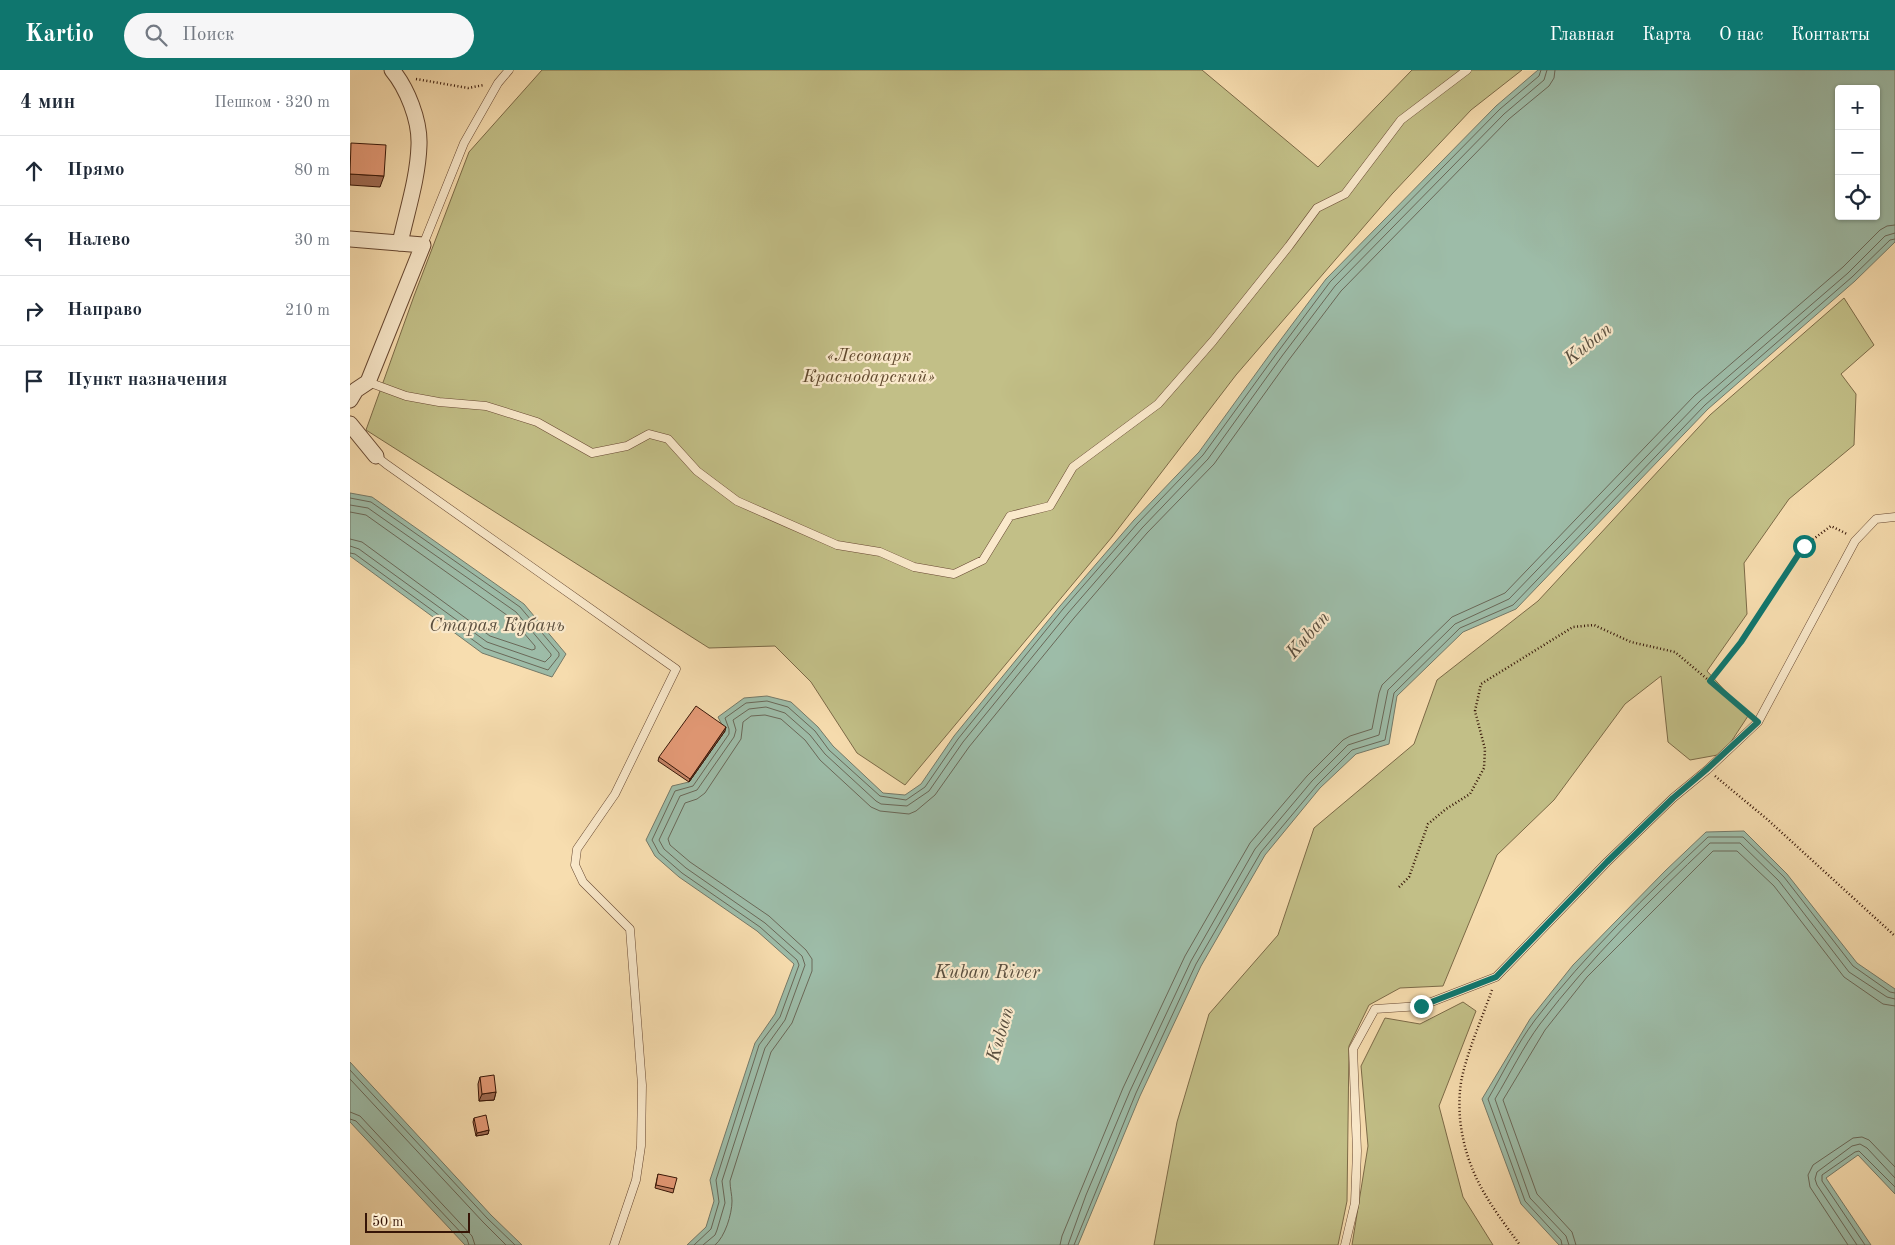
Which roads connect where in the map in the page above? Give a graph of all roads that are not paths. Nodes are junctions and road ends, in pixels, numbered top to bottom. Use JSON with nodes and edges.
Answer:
{"nodes":[{"id":1,"x":509,"y":70,"type":"edge"},
{"id":2,"x":1468,"y":70,"type":"edge"},
{"id":3,"x":395,"y":74,"type":"edge"},
{"id":4,"x":350,"y":239,"type":"edge"},
{"id":5,"x":400,"y":243,"type":"junction"},
{"id":6,"x":423,"y":245,"type":"junction"},
{"id":7,"x":368,"y":382,"type":"junction"},
{"id":8,"x":350,"y":400,"type":"edge"},
{"id":9,"x":350,"y":424,"type":"edge"},
{"id":10,"x":376,"y":456,"type":"joint"},
{"id":11,"x":1895,"y":517,"type":"edge"},
{"id":12,"x":614,"y":1245,"type":"edge"},
{"id":13,"x":1345,"y":1245,"type":"edge"}],
"edges":[{"from":1,"to":6,"type":"lane"},
{"from":2,"to":7,"type":"lane"},
{"from":3,"to":5,"type":"street"},
{"from":4,"to":5,"type":"street"},
{"from":5,"to":6,"type":"street"},
{"from":6,"to":7,"type":"street"},
{"from":7,"to":8,"type":"street"},
{"from":9,"to":10,"type":"street"},
{"from":10,"to":12,"type":"lane"},
{"from":11,"to":13,"type":"lane"}]}
